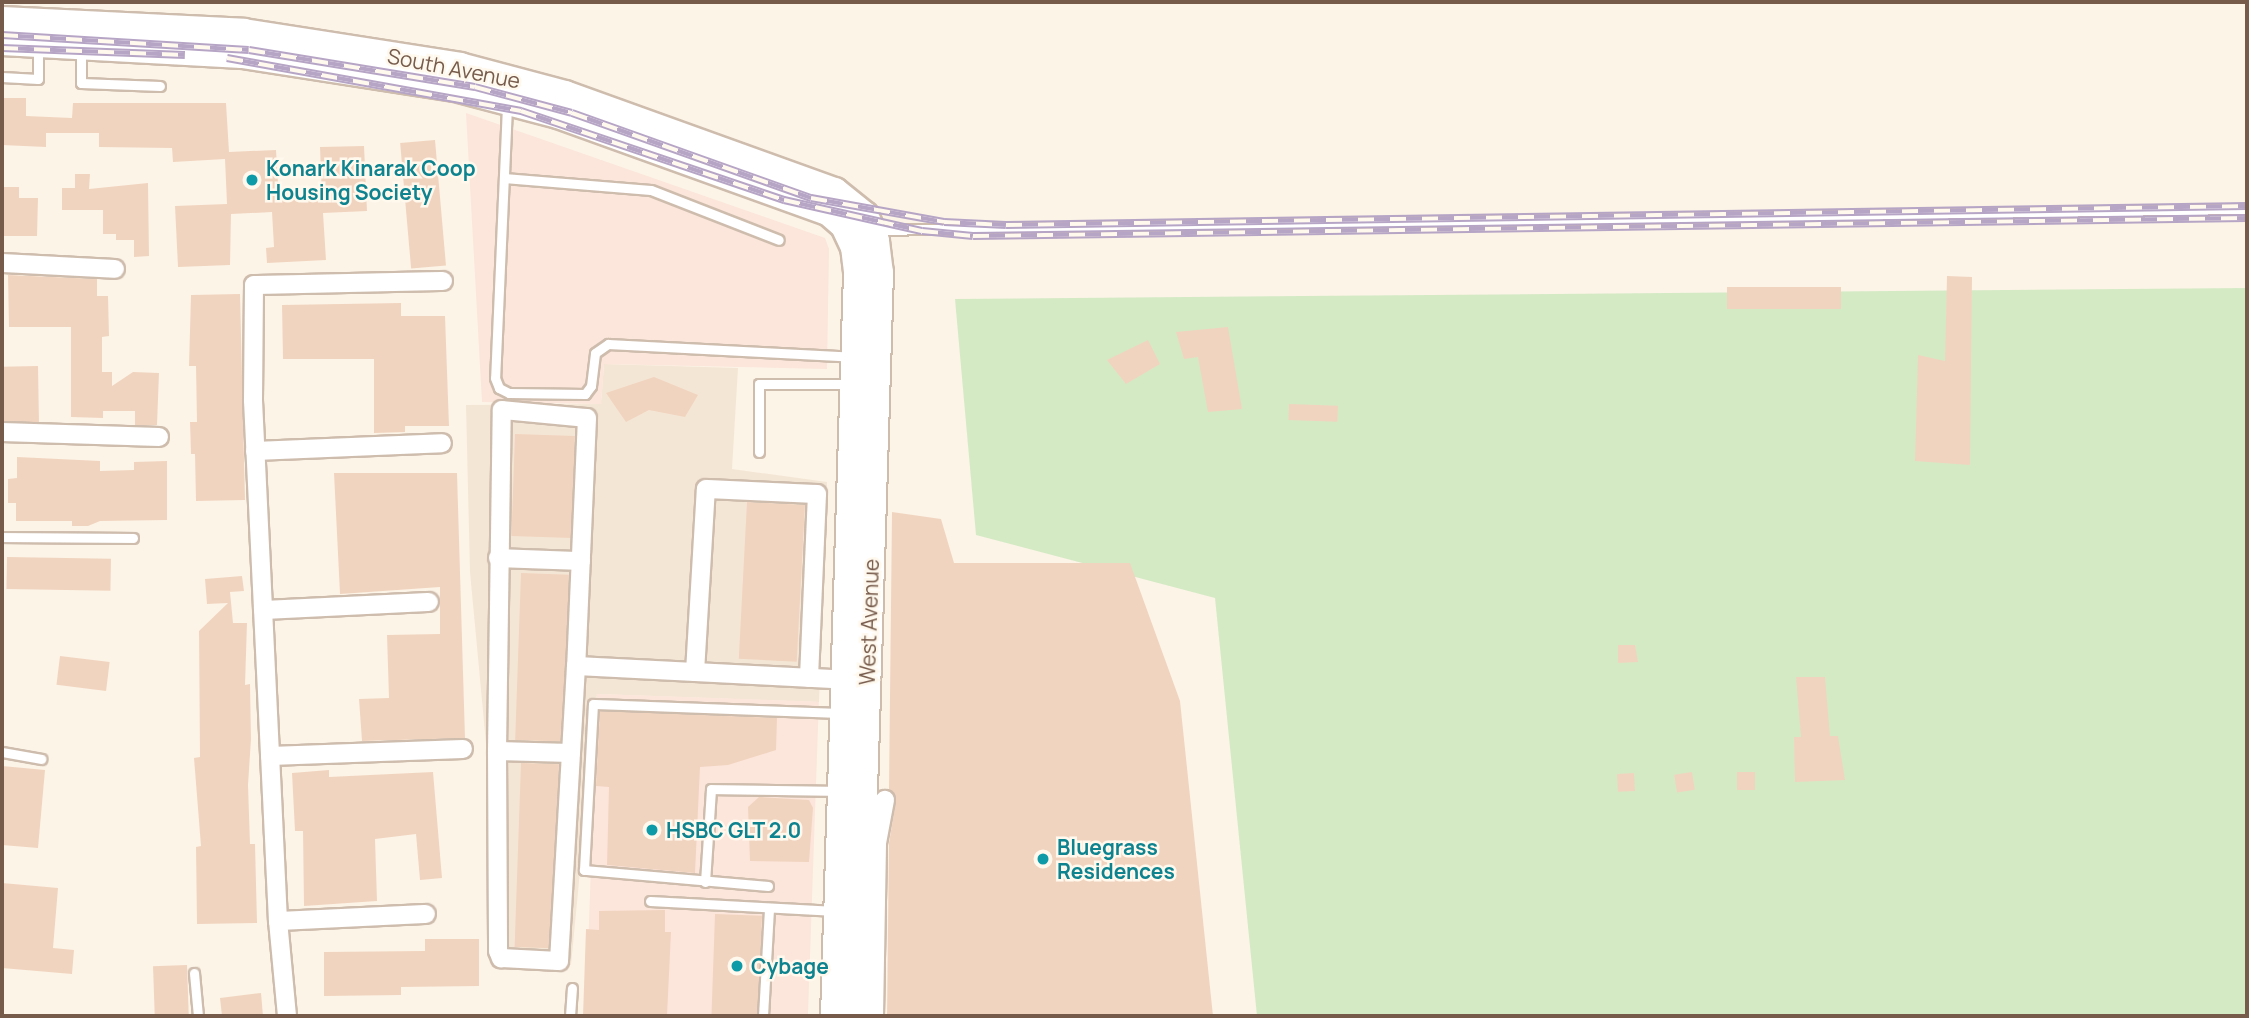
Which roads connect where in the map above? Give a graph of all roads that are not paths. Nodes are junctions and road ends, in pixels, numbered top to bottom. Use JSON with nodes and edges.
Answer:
{"nodes":[{"id":1,"x":2,"y":20,"type":"edge"},
{"id":2,"x":2,"y":42,"type":"edge"},
{"id":3,"x":38,"y":45,"type":"junction"},
{"id":4,"x":81,"y":47,"type":"junction"},
{"id":5,"x":2,"y":77,"type":"edge"},
{"id":6,"x":160,"y":86,"type":"dead end"},
{"id":7,"x":510,"y":89,"type":"junction"},
{"id":8,"x":505,"y":178,"type":"junction"},
{"id":9,"x":2247,"y":209,"type":"edge"},
{"id":10,"x":861,"y":233,"type":"junction"},
{"id":11,"x":779,"y":240,"type":"dead end"},
{"id":12,"x":2,"y":263,"type":"edge"},
{"id":13,"x":115,"y":269,"type":"dead end"},
{"id":14,"x":443,"y":281,"type":"dead end"},
{"id":15,"x":854,"y":357,"type":"junction"},
{"id":16,"x":853,"y":384,"type":"junction"},
{"id":17,"x":2,"y":432,"type":"edge"},
{"id":18,"x":159,"y":437,"type":"dead end"},
{"id":19,"x":442,"y":443,"type":"dead end"},
{"id":20,"x":255,"y":451,"type":"junction"},
{"id":21,"x":759,"y":452,"type":"dead end"},
{"id":22,"x":2,"y":537,"type":"edge"},
{"id":23,"x":133,"y":538,"type":"dead end"},
{"id":24,"x":498,"y":558,"type":"junction"},
{"id":25,"x":581,"y":561,"type":"junction"},
{"id":26,"x":429,"y":602,"type":"dead end"},
{"id":27,"x":263,"y":610,"type":"junction"},
{"id":28,"x":576,"y":666,"type":"junction"},
{"id":29,"x":695,"y":672,"type":"junction"},
{"id":30,"x":809,"y":678,"type":"junction"},
{"id":31,"x":856,"y":680,"type":"junction"},
{"id":32,"x":844,"y":714,"type":"junction"},
{"id":33,"x":463,"y":748,"type":"dead end"},
{"id":34,"x":496,"y":751,"type":"junction"},
{"id":35,"x":2,"y":752,"type":"edge"},
{"id":36,"x":571,"y":753,"type":"junction"},
{"id":37,"x":270,"y":756,"type":"junction"},
{"id":38,"x":41,"y":759,"type":"dead end"},
{"id":39,"x":841,"y":792,"type":"junction"},
{"id":40,"x":886,"y":800,"type":"dead end"},
{"id":41,"x":705,"y":882,"type":"junction"},
{"id":42,"x":768,"y":886,"type":"dead end"},
{"id":43,"x":650,"y":901,"type":"dead end"},
{"id":44,"x":769,"y":909,"type":"junction"},
{"id":45,"x":838,"y":911,"type":"junction"},
{"id":46,"x":426,"y":914,"type":"dead end"},
{"id":47,"x":278,"y":920,"type":"junction"},
{"id":48,"x":194,"y":973,"type":"dead end"},
{"id":49,"x":572,"y":988,"type":"dead end"},
{"id":50,"x":198,"y":1016,"type":"edge"},
{"id":51,"x":287,"y":1016,"type":"edge"},
{"id":52,"x":570,"y":1016,"type":"edge"},
{"id":53,"x":763,"y":1016,"type":"edge"},
{"id":54,"x":834,"y":1016,"type":"edge"},
{"id":55,"x":857,"y":1016,"type":"edge"},
{"id":56,"x":874,"y":1016,"type":"edge"}],
"edges":[{"from":1,"to":7,"type":"main road","name":"South Avenue"},
{"from":2,"to":3,"type":"main road","name":"South Avenue"},
{"from":3,"to":4,"type":"main road","name":"South Avenue"},
{"from":3,"to":5,"type":"lane"},
{"from":4,"to":6,"type":"lane"},
{"from":4,"to":7,"type":"main road","name":"South Avenue"},
{"from":7,"to":8,"type":"lane"},
{"from":7,"to":10,"type":"main road","name":"South Avenue"},
{"from":8,"to":11,"type":"lane"},
{"from":8,"to":15,"type":"lane"},
{"from":9,"to":10,"type":"lane"},
{"from":10,"to":15,"type":"main road","name":"West Avenue"},
{"from":10,"to":31,"type":"main road","name":"West Avenue"},
{"from":12,"to":13,"type":"street"},
{"from":14,"to":20,"type":"street"},
{"from":15,"to":16,"type":"main road","name":"West Avenue"},
{"from":16,"to":21,"type":"lane"},
{"from":16,"to":31,"type":"main road","name":"West Avenue"},
{"from":17,"to":18,"type":"street"},
{"from":19,"to":20,"type":"street"},
{"from":20,"to":27,"type":"street"},
{"from":22,"to":23,"type":"lane"},
{"from":24,"to":25,"type":"street"},
{"from":24,"to":25,"type":"street"},
{"from":24,"to":34,"type":"street"},
{"from":25,"to":28,"type":"street"},
{"from":26,"to":27,"type":"street"},
{"from":27,"to":37,"type":"street"},
{"from":28,"to":29,"type":"street"},
{"from":28,"to":36,"type":"street"},
{"from":29,"to":30,"type":"street"},
{"from":29,"to":30,"type":"street"},
{"from":30,"to":31,"type":"street"},
{"from":31,"to":32,"type":"main road","name":"West Avenue"},
{"from":31,"to":55,"type":"main road","name":"West Avenue"},
{"from":32,"to":39,"type":"main road","name":"West Avenue"},
{"from":32,"to":41,"type":"lane"},
{"from":33,"to":37,"type":"street"},
{"from":34,"to":36,"type":"street"},
{"from":34,"to":36,"type":"street"},
{"from":35,"to":38,"type":"lane"},
{"from":37,"to":47,"type":"street"},
{"from":39,"to":41,"type":"lane"},
{"from":39,"to":45,"type":"main road","name":"West Avenue"},
{"from":40,"to":56,"type":"street"},
{"from":41,"to":42,"type":"lane"},
{"from":43,"to":44,"type":"lane"},
{"from":44,"to":45,"type":"lane"},
{"from":44,"to":53,"type":"lane"},
{"from":45,"to":54,"type":"main road","name":"West Avenue"},
{"from":46,"to":47,"type":"street"},
{"from":47,"to":51,"type":"street"},
{"from":48,"to":50,"type":"lane"},
{"from":49,"to":52,"type":"lane"}]}
